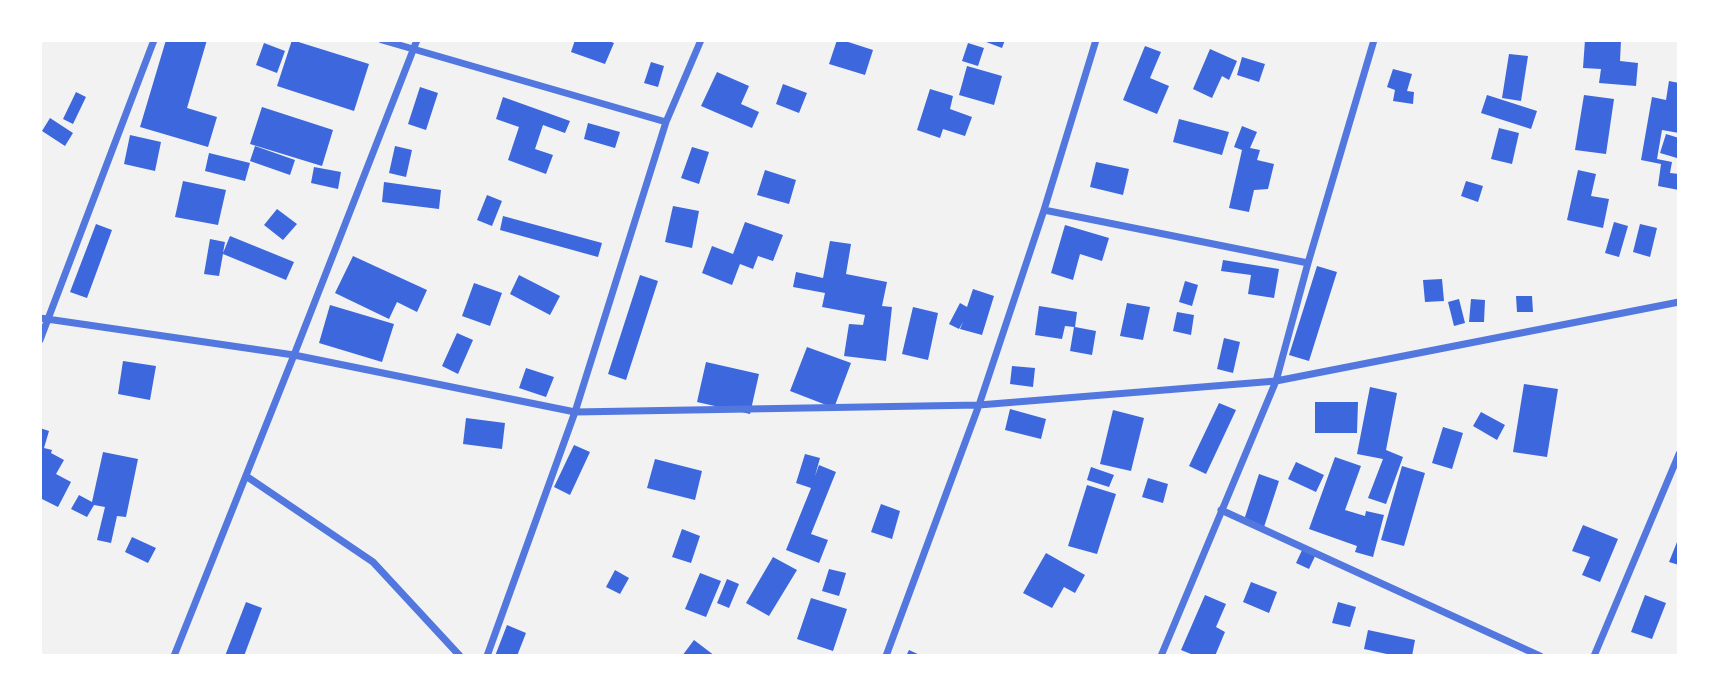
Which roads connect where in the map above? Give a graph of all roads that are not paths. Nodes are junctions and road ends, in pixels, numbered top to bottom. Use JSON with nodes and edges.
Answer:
{"nodes":[{"id":1,"x":154,"y":40,"type":"edge"},
{"id":2,"x":382,"y":40,"type":"edge"},
{"id":3,"x":417,"y":40,"type":"edge"},
{"id":4,"x":701,"y":40,"type":"edge"},
{"id":5,"x":1096,"y":40,"type":"edge"},
{"id":6,"x":1374,"y":40,"type":"edge"},
{"id":7,"x":413,"y":50,"type":"junction"},
{"id":8,"x":666,"y":122,"type":"junction"},
{"id":9,"x":1044,"y":210,"type":"junction"},
{"id":10,"x":1308,"y":263,"type":"junction"},
{"id":11,"x":1679,"y":302,"type":"edge"},
{"id":12,"x":44,"y":319,"type":"edge"},
{"id":13,"x":40,"y":340,"type":"edge"},
{"id":14,"x":294,"y":355,"type":"junction"},
{"id":15,"x":1276,"y":381,"type":"junction"},
{"id":16,"x":979,"y":404,"type":"junction"},
{"id":17,"x":575,"y":412,"type":"junction"},
{"id":18,"x":1679,"y":454,"type":"edge"},
{"id":19,"x":246,"y":475,"type":"junction"},
{"id":20,"x":1221,"y":510,"type":"junction"},
{"id":21,"x":174,"y":656,"type":"edge"},
{"id":22,"x":460,"y":656,"type":"edge"},
{"id":23,"x":487,"y":656,"type":"edge"},
{"id":24,"x":886,"y":656,"type":"edge"},
{"id":25,"x":1161,"y":656,"type":"edge"},
{"id":26,"x":1540,"y":656,"type":"edge"},
{"id":27,"x":1594,"y":656,"type":"edge"}],
"edges":[{"from":1,"to":12,"type":"street"},
{"from":2,"to":7,"type":"street"},
{"from":3,"to":7,"type":"street"},
{"from":4,"to":8,"type":"street"},
{"from":5,"to":9,"type":"street"},
{"from":6,"to":10,"type":"street"},
{"from":7,"to":8,"type":"street"},
{"from":7,"to":14,"type":"street"},
{"from":8,"to":17,"type":"street"},
{"from":9,"to":10,"type":"street"},
{"from":9,"to":16,"type":"street"},
{"from":10,"to":15,"type":"street"},
{"from":11,"to":15,"type":"street"},
{"from":12,"to":13,"type":"street"},
{"from":12,"to":14,"type":"street"},
{"from":14,"to":17,"type":"street"},
{"from":14,"to":19,"type":"street"},
{"from":15,"to":16,"type":"street"},
{"from":15,"to":20,"type":"street"},
{"from":16,"to":17,"type":"street"},
{"from":16,"to":24,"type":"street"},
{"from":17,"to":23,"type":"street"},
{"from":18,"to":27,"type":"street"},
{"from":19,"to":21,"type":"street"},
{"from":19,"to":22,"type":"street"},
{"from":20,"to":25,"type":"street"},
{"from":20,"to":26,"type":"street"}]}
